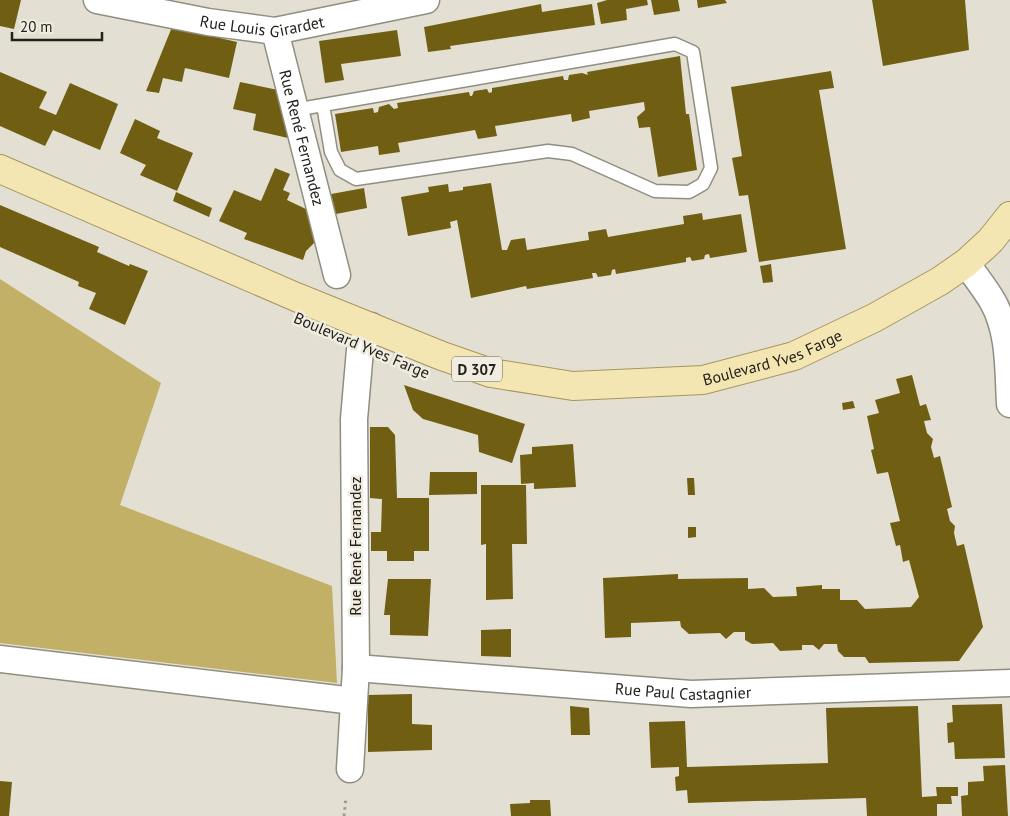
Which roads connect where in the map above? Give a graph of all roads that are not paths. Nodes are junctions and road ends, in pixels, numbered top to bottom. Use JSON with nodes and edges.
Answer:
{"nodes":[{"id":1,"x":97,"y":0,"type":"edge"},
{"id":2,"x":426,"y":0,"type":"edge"},
{"id":3,"x":348,"y":8,"type":"edge"},
{"id":4,"x":275,"y":31,"type":"junction"},
{"id":5,"x":323,"y":105,"type":"junction"},
{"id":6,"x":294,"y":110,"type":"junction"},
{"id":7,"x":0,"y":168,"type":"edge"},
{"id":8,"x":1010,"y":216,"type":"edge"},
{"id":9,"x":966,"y":263,"type":"junction"},
{"id":10,"x":337,"y":275,"type":"dead end"},
{"id":11,"x":371,"y":326,"type":"junction"},
{"id":12,"x":1010,"y":404,"type":"edge"},
{"id":13,"x":0,"y":659,"type":"edge"},
{"id":14,"x":356,"y":668,"type":"junction"},
{"id":15,"x":1010,"y":683,"type":"edge"},
{"id":16,"x":354,"y":701,"type":"junction"},
{"id":17,"x":350,"y":769,"type":"dead end"}],
"edges":[{"from":1,"to":4,"type":"street","name":"Rue Louis Girardet"},
{"from":2,"to":3,"type":"street","name":"Rue Louis Girardet"},
{"from":3,"to":4,"type":"street","name":"Rue Louis Girardet"},
{"from":4,"to":6,"type":"street","name":"Rue René Fernandez"},
{"from":5,"to":5,"type":"lane"},
{"from":5,"to":6,"type":"lane"},
{"from":6,"to":10,"type":"street","name":"Rue René Fernandez"},
{"from":7,"to":11,"type":"main road","name":"Boulevard Yves Farge","number":"D 307"},
{"from":8,"to":9,"type":"main road","name":"Boulevard Yves Farge","number":"D 307"},
{"from":9,"to":11,"type":"main road","name":"Boulevard Yves Farge","number":"D 307"},
{"from":9,"to":12,"type":"street"},
{"from":11,"to":14,"type":"street","name":"Rue René Fernandez"},
{"from":13,"to":16,"type":"street"},
{"from":14,"to":15,"type":"street","name":"Rue Paul Castagnier"},
{"from":14,"to":16,"type":"street","name":"Rue René Fernandez"},
{"from":16,"to":17,"type":"street","name":"Rue René Fernandez"}]}
